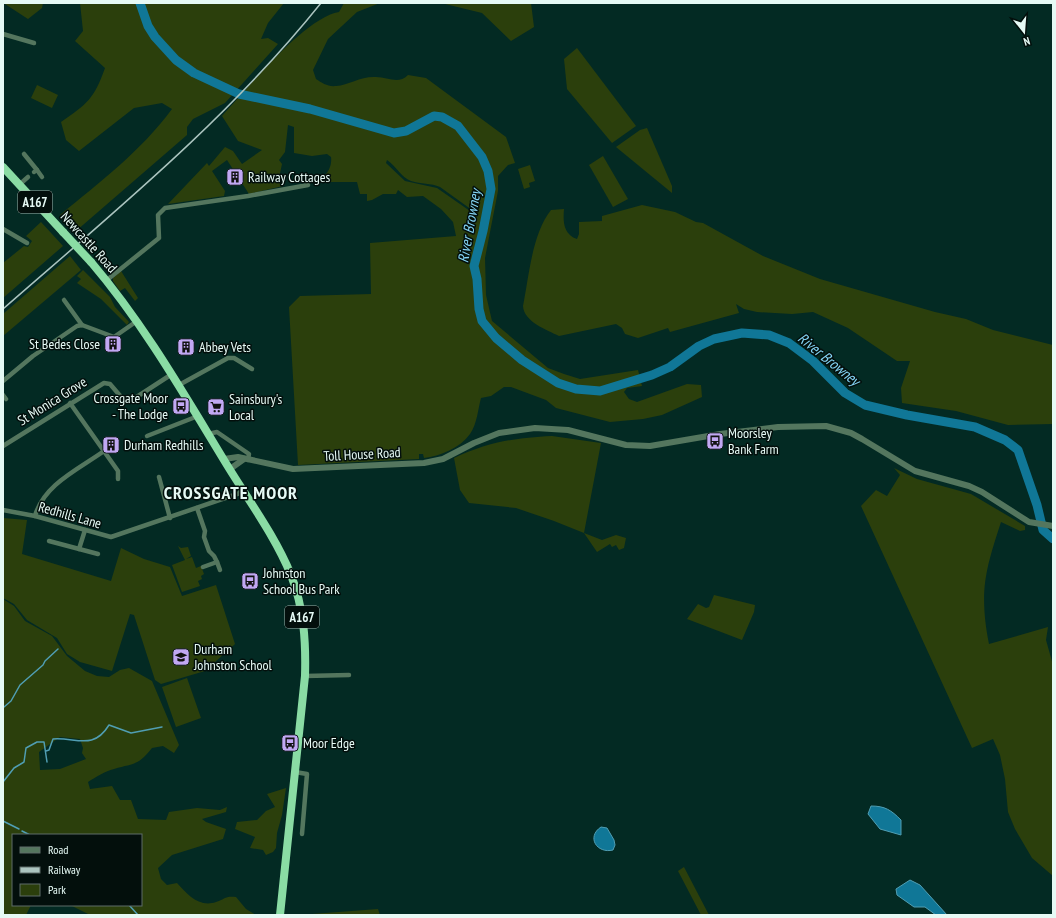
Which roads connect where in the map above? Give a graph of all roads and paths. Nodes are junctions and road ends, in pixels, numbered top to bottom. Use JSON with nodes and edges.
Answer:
{"nodes":[{"id":1,"x":3,"y":34,"type":"edge"},
{"id":2,"x":34,"y":43,"type":"dead end"},
{"id":3,"x":24,"y":154,"type":"dead end"},
{"id":4,"x":3,"y":167,"type":"edge"},
{"id":5,"x":28,"y":177,"type":"dead end"},
{"id":6,"x":42,"y":177,"type":"dead end"},
{"id":7,"x":19,"y":185,"type":"junction"},
{"id":8,"x":308,"y":185,"type":"dead end"},
{"id":9,"x":3,"y":229,"type":"edge"},
{"id":10,"x":27,"y":243,"type":"dead end"},
{"id":11,"x":107,"y":280,"type":"junction"},
{"id":12,"x":64,"y":300,"type":"dead end"},
{"id":13,"x":137,"y":321,"type":"junction"},
{"id":14,"x":82,"y":325,"type":"junction"},
{"id":15,"x":252,"y":369,"type":"dead end"},
{"id":16,"x":172,"y":374,"type":"junction"},
{"id":17,"x":3,"y":381,"type":"edge"},
{"id":18,"x":179,"y":385,"type":"junction"},
{"id":19,"x":70,"y":403,"type":"junction"},
{"id":20,"x":198,"y":416,"type":"junction"},
{"id":21,"x":208,"y":434,"type":"junction"},
{"id":22,"x":147,"y":436,"type":"dead end"},
{"id":23,"x":3,"y":446,"type":"edge"},
{"id":24,"x":104,"y":451,"type":"junction"},
{"id":25,"x":224,"y":459,"type":"junction"},
{"id":26,"x":246,"y":459,"type":"junction"},
{"id":27,"x":230,"y":469,"type":"junction"},
{"id":28,"x":159,"y":477,"type":"dead end"},
{"id":29,"x":118,"y":478,"type":"dead end"},
{"id":30,"x":244,"y":492,"type":"junction"},
{"id":31,"x":197,"y":508,"type":"junction"},
{"id":32,"x":3,"y":510,"type":"edge"},
{"id":33,"x":35,"y":516,"type":"junction"},
{"id":34,"x":170,"y":518,"type":"junction"},
{"id":35,"x":1053,"y":526,"type":"edge"},
{"id":36,"x":85,"y":530,"type":"junction"},
{"id":37,"x":49,"y":541,"type":"dead end"},
{"id":38,"x":79,"y":549,"type":"junction"},
{"id":39,"x":98,"y":554,"type":"dead end"},
{"id":40,"x":217,"y":562,"type":"junction"},
{"id":41,"x":203,"y":567,"type":"dead end"},
{"id":42,"x":220,"y":570,"type":"dead end"},
{"id":43,"x":349,"y":675,"type":"dead end"},
{"id":44,"x":305,"y":676,"type":"junction"},
{"id":45,"x":295,"y":772,"type":"junction"},
{"id":46,"x":302,"y":834,"type":"dead end"},
{"id":47,"x":280,"y":915,"type":"edge"}],
"edges":[{"from":1,"to":2,"type":"street"},
{"from":3,"to":6,"type":"street"},
{"from":4,"to":7,"type":"highway","name":"Newcastle Road","number":"A167"},
{"from":5,"to":7,"type":"street"},
{"from":7,"to":11,"type":"highway","name":"Newcastle Road","number":"A167","bridge":true},
{"from":8,"to":11,"type":"street"},
{"from":9,"to":10,"type":"street"},
{"from":11,"to":13,"type":"highway","name":"Newcastle Road","number":"A167"},
{"from":12,"to":14,"type":"street"},
{"from":13,"to":14,"type":"street"},
{"from":13,"to":16,"type":"highway","number":"A167"},
{"from":14,"to":17,"type":"street"},
{"from":15,"to":18,"type":"street"},
{"from":16,"to":18,"type":"highway","number":"A167"},
{"from":16,"to":19,"type":"street","name":"St Monica Grove"},
{"from":18,"to":20,"type":"highway","number":"A167"},
{"from":19,"to":23,"type":"street","name":"St Monica Grove"},
{"from":19,"to":24,"type":"street"},
{"from":20,"to":21,"type":"highway","number":"A167"},
{"from":20,"to":22,"type":"street"},
{"from":21,"to":25,"type":"highway","number":"A167"},
{"from":21,"to":26,"type":"street"},
{"from":24,"to":29,"type":"street"},
{"from":24,"to":33,"type":"street"},
{"from":25,"to":26,"type":"street","name":"Toll House Road"},
{"from":25,"to":27,"type":"highway","number":"A167"},
{"from":26,"to":27,"type":"street"},
{"from":26,"to":35,"type":"street","name":"Toll House Road"},
{"from":27,"to":30,"type":"highway","number":"A167"},
{"from":28,"to":34,"type":"street"},
{"from":30,"to":31,"type":"street","name":"Redhills Lane"},
{"from":30,"to":44,"type":"highway","number":"A167"},
{"from":31,"to":34,"type":"street","name":"Redhills Lane"},
{"from":31,"to":40,"type":"street"},
{"from":32,"to":33,"type":"street","name":"Redhills Lane"},
{"from":33,"to":36,"type":"street","name":"Redhills Lane"},
{"from":34,"to":36,"type":"street","name":"Redhills Lane"},
{"from":36,"to":38,"type":"street"},
{"from":37,"to":38,"type":"street"},
{"from":38,"to":39,"type":"street"},
{"from":40,"to":41,"type":"street"},
{"from":40,"to":42,"type":"street"},
{"from":43,"to":44,"type":"street"},
{"from":44,"to":45,"type":"highway","number":"A167"},
{"from":45,"to":46,"type":"street"},
{"from":45,"to":47,"type":"highway","number":"A167"}]}
